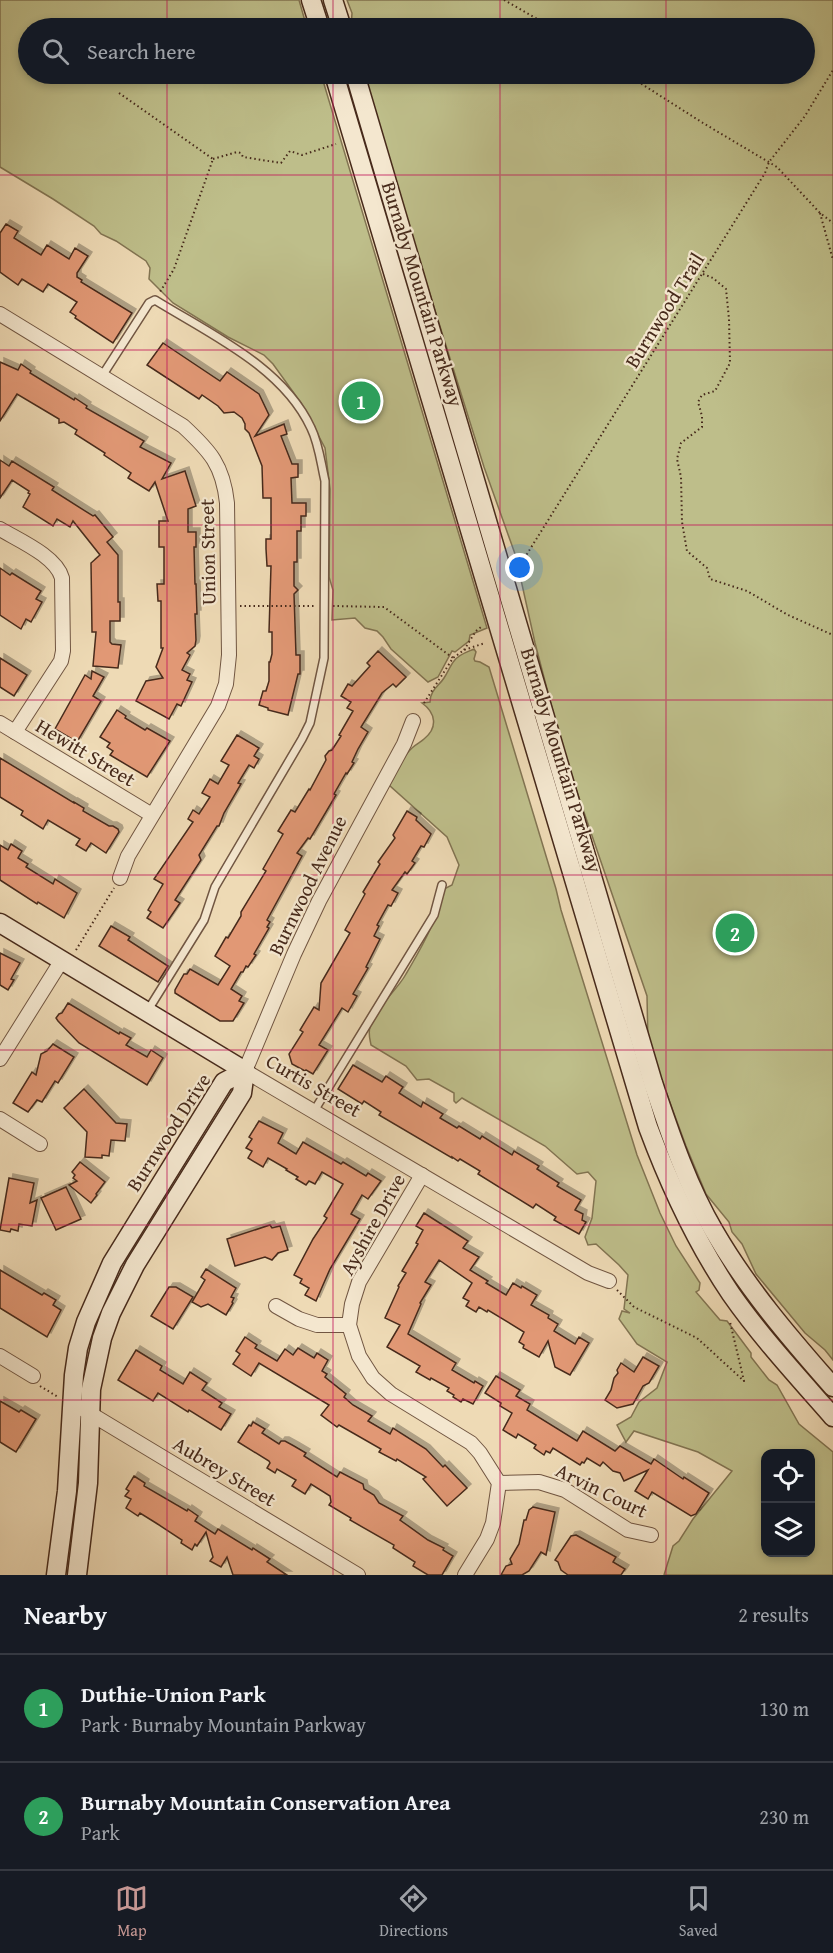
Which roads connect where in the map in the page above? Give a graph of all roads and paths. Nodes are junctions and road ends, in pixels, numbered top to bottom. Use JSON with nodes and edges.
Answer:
{"nodes":[{"id":1,"x":311,"y":0,"type":"edge"},
{"id":2,"x":333,"y":0,"type":"edge"},
{"id":3,"x":504,"y":0,"type":"edge"},
{"id":4,"x":317,"y":18,"type":"edge"},
{"id":5,"x":339,"y":18,"type":"edge"},
{"id":6,"x":536,"y":18,"type":"edge"},
{"id":7,"x":833,"y":70,"type":"edge"},
{"id":8,"x":337,"y":84,"type":"edge"},
{"id":9,"x":358,"y":84,"type":"edge"},
{"id":10,"x":642,"y":84,"type":"edge"},
{"id":11,"x":119,"y":93,"type":"dead end"},
{"id":12,"x":336,"y":144,"type":"dead end"},
{"id":13,"x":213,"y":159,"type":"junction"},
{"id":14,"x":769,"y":162,"type":"junction"},
{"id":15,"x":820,"y":213,"type":"junction"},
{"id":16,"x":833,"y":223,"type":"edge"},
{"id":17,"x":833,"y":260,"type":"edge"},
{"id":18,"x":702,"y":274,"type":"junction"},
{"id":19,"x":155,"y":300,"type":"junction"},
{"id":20,"x":0,"y":314,"type":"edge"},
{"id":21,"x":102,"y":376,"type":"junction"},
{"id":22,"x":0,"y":529,"type":"edge"},
{"id":23,"x":516,"y":564,"type":"dead end"},
{"id":24,"x":240,"y":606,"type":"dead end"},
{"id":25,"x":324,"y":606,"type":"junction"},
{"id":26,"x":333,"y":606,"type":"dead end"},
{"id":27,"x":481,"y":627,"type":"dead end"},
{"id":28,"x":833,"y":635,"type":"edge"},
{"id":29,"x":485,"y":643,"type":"dead end"},
{"id":30,"x":464,"y":650,"type":"junction"},
{"id":31,"x":453,"y":657,"type":"junction"},
{"id":32,"x":424,"y":703,"type":"dead end"},
{"id":33,"x":413,"y":721,"type":"dead end"},
{"id":34,"x":0,"y":723,"type":"edge"},
{"id":35,"x":15,"y":732,"type":"junction"},
{"id":36,"x":152,"y":815,"type":"junction"},
{"id":37,"x":120,"y":878,"type":"joint"},
{"id":38,"x":442,"y":885,"type":"dead end"},
{"id":39,"x":0,"y":923,"type":"edge"},
{"id":40,"x":69,"y":955,"type":"junction"},
{"id":41,"x":148,"y":1011,"type":"junction"},
{"id":42,"x":0,"y":1059,"type":"edge"},
{"id":43,"x":245,"y":1071,"type":"junction"},
{"id":44,"x":315,"y":1111,"type":"junction"},
{"id":45,"x":0,"y":1119,"type":"edge"},
{"id":46,"x":40,"y":1144,"type":"dead end"},
{"id":47,"x":422,"y":1175,"type":"junction"},
{"id":48,"x":609,"y":1281,"type":"joint"},
{"id":49,"x":276,"y":1306,"type":"dead end"},
{"id":50,"x":730,"y":1322,"type":"dead end"},
{"id":51,"x":350,"y":1325,"type":"junction"},
{"id":52,"x":0,"y":1356,"type":"edge"},
{"id":53,"x":33,"y":1376,"type":"joint"},
{"id":54,"x":833,"y":1387,"type":"edge"},
{"id":55,"x":71,"y":1402,"type":"junction"},
{"id":56,"x":91,"y":1413,"type":"junction"},
{"id":57,"x":833,"y":1417,"type":"edge"},
{"id":58,"x":499,"y":1483,"type":"junction"},
{"id":59,"x":651,"y":1535,"type":"dead end"},
{"id":60,"x":56,"y":1575,"type":"edge"},
{"id":61,"x":77,"y":1575,"type":"edge"},
{"id":62,"x":358,"y":1575,"type":"edge"},
{"id":63,"x":465,"y":1575,"type":"edge"}],
"edges":[{"from":1,"to":4,"type":"main road"},
{"from":2,"to":5,"type":"main road"},
{"from":3,"to":6,"type":"path"},
{"from":7,"to":14,"type":"path","name":"Burnwood Trail"},
{"from":8,"to":57,"type":"main road","name":"Burnaby Mountain Parkway"},
{"from":9,"to":54,"type":"main road","name":"Burnaby Mountain Parkway"},
{"from":10,"to":14,"type":"path"},
{"from":11,"to":13,"type":"path"},
{"from":12,"to":13,"type":"path"},
{"from":13,"to":19,"type":"path"},
{"from":14,"to":15,"type":"path"},
{"from":14,"to":18,"type":"path","name":"Burnwood Trail"},
{"from":15,"to":16,"type":"path"},
{"from":15,"to":17,"type":"path"},
{"from":18,"to":23,"type":"path","name":"Burnwood Trail"},
{"from":18,"to":28,"type":"path"},
{"from":19,"to":21,"type":"lane"},
{"from":19,"to":25,"type":"lane"},
{"from":20,"to":21,"type":"street","name":"Union Street"},
{"from":21,"to":36,"type":"street","name":"Union Street"},
{"from":22,"to":35,"type":"street"},
{"from":24,"to":25,"type":"path"},
{"from":25,"to":41,"type":"lane"},
{"from":26,"to":31,"type":"path"},
{"from":27,"to":30,"type":"path"},
{"from":29,"to":30,"type":"path"},
{"from":30,"to":31,"type":"path"},
{"from":31,"to":32,"type":"path"},
{"from":33,"to":43,"type":"street","name":"Burnwood Avenue"},
{"from":34,"to":35,"type":"street","name":"Hewitt Street"},
{"from":35,"to":36,"type":"street","name":"Hewitt Street"},
{"from":36,"to":37,"type":"street","name":"Union Street"},
{"from":37,"to":40,"type":"path"},
{"from":38,"to":44,"type":"lane"},
{"from":39,"to":40,"type":"main road","name":"Curtis Street"},
{"from":40,"to":41,"type":"main road","name":"Curtis Street"},
{"from":40,"to":42,"type":"street"},
{"from":41,"to":43,"type":"main road","name":"Curtis Street"},
{"from":43,"to":44,"type":"street","name":"Curtis Street"},
{"from":43,"to":55,"type":"main road","name":"Burnwood Drive"},
{"from":43,"to":56,"type":"main road","name":"Burnwood Drive"},
{"from":44,"to":47,"type":"street","name":"Curtis Street"},
{"from":45,"to":46,"type":"street"},
{"from":47,"to":48,"type":"street","name":"Curtis Street"},
{"from":47,"to":51,"type":"street","name":"Ayshire Drive"},
{"from":48,"to":50,"type":"path"},
{"from":49,"to":51,"type":"street"},
{"from":51,"to":58,"type":"street","name":"Ayshire Drive"},
{"from":52,"to":53,"type":"street"},
{"from":53,"to":55,"type":"path"},
{"from":55,"to":56,"type":"street","name":"Aubrey Street"},
{"from":55,"to":60,"type":"main road","name":"Burnwood Drive"},
{"from":56,"to":61,"type":"main road","name":"Burnwood Drive"},
{"from":56,"to":62,"type":"street","name":"Aubrey Street"},
{"from":58,"to":59,"type":"street","name":"Arvin Court"},
{"from":58,"to":63,"type":"street"}]}
